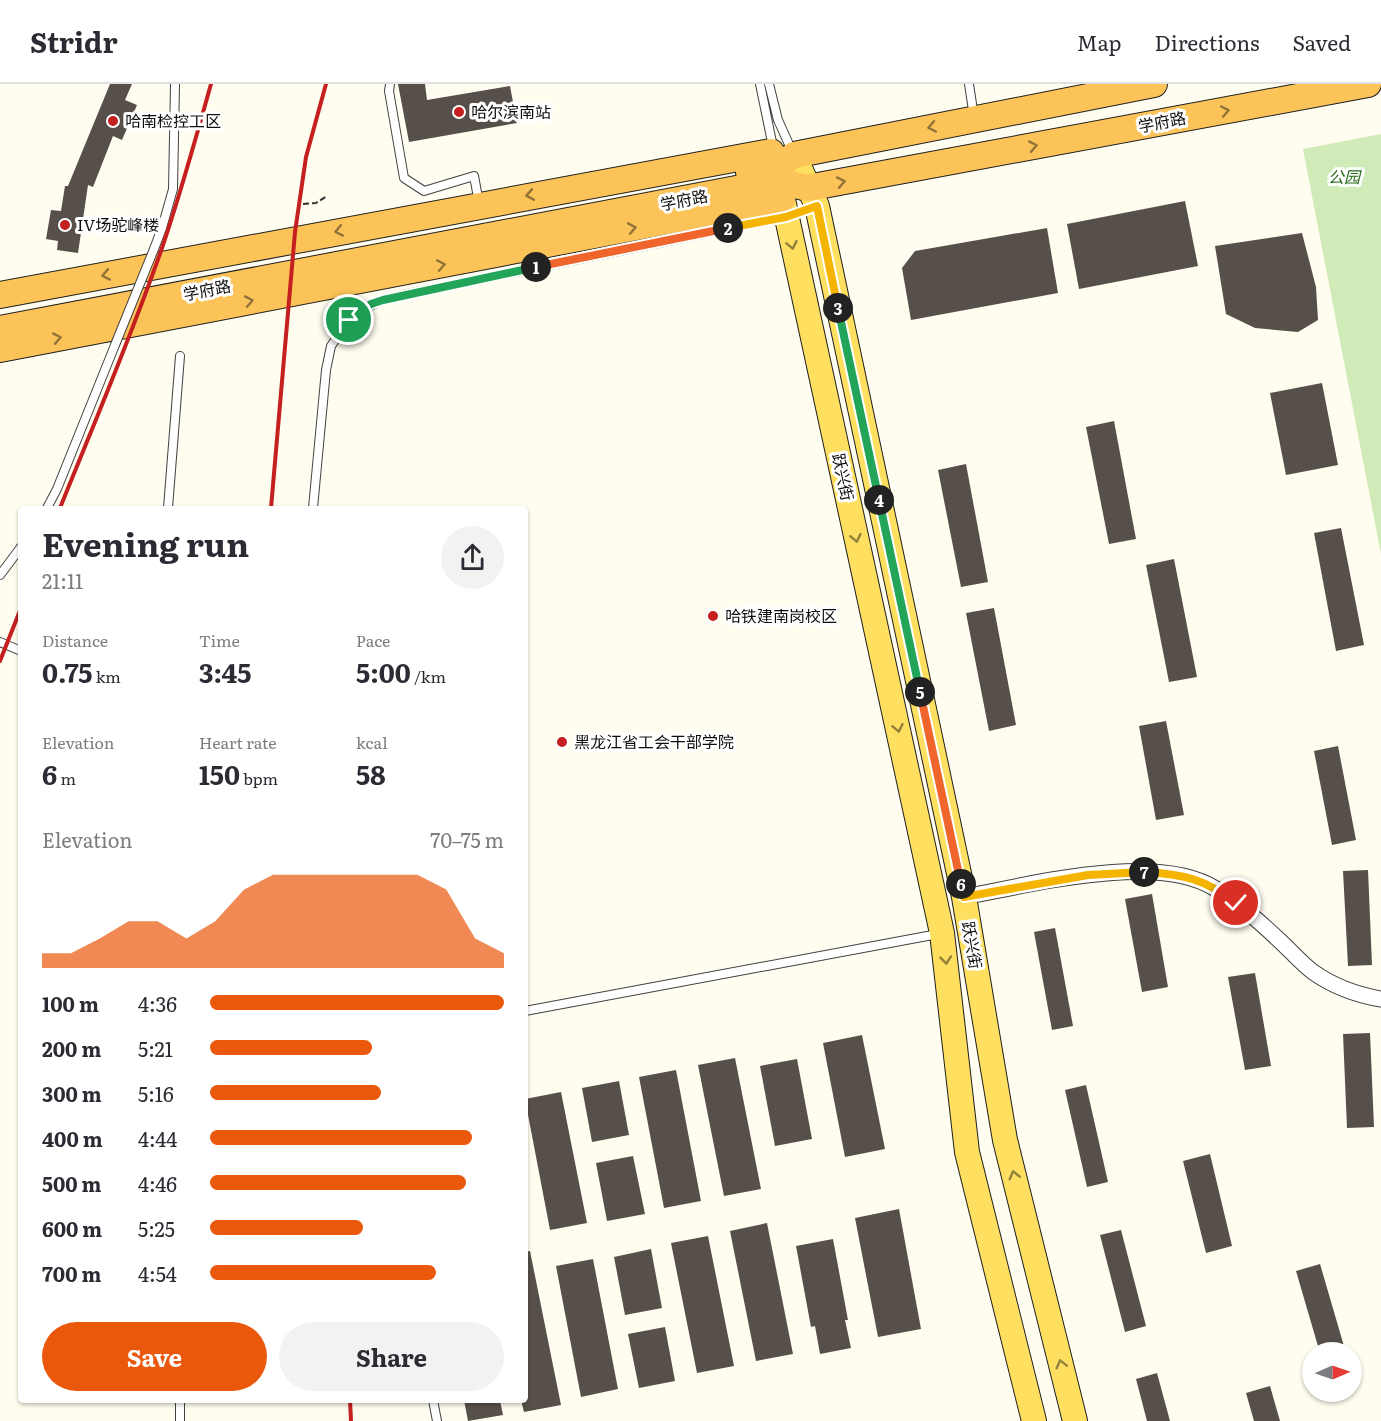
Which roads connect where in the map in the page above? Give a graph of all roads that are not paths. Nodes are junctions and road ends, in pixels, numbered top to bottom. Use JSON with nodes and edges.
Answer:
{"nodes":[{"id":1,"x":175,"y":84,"type":"edge"},
{"id":2,"x":390,"y":84,"type":"edge"},
{"id":3,"x":760,"y":84,"type":"edge"},
{"id":4,"x":769,"y":84,"type":"edge"},
{"id":5,"x":969,"y":84,"type":"edge"},
{"id":6,"x":1154,"y":84,"type":"edge"},
{"id":7,"x":1368,"y":84,"type":"edge"},
{"id":8,"x":975,"y":118,"type":"junction"},
{"id":9,"x":782,"y":178,"type":"junction"},
{"id":10,"x":812,"y":197,"type":"junction"},
{"id":11,"x":479,"y":205,"type":"junction"},
{"id":12,"x":0,"y":295,"type":"edge"},
{"id":13,"x":0,"y":313,"type":"edge"},
{"id":14,"x":0,"y":329,"type":"edge"},
{"id":15,"x":0,"y":349,"type":"edge"},
{"id":16,"x":180,"y":356,"type":"dead end"},
{"id":17,"x":48,"y":506,"type":"edge"},
{"id":18,"x":168,"y":506,"type":"edge"},
{"id":19,"x":313,"y":506,"type":"edge"},
{"id":20,"x":18,"y":551,"type":"edge"},
{"id":21,"x":0,"y":575,"type":"edge"},
{"id":22,"x":0,"y":642,"type":"edge"},
{"id":23,"x":18,"y":650,"type":"edge"},
{"id":24,"x":964,"y":897,"type":"junction"},
{"id":25,"x":942,"y":933,"type":"junction"},
{"id":26,"x":1381,"y":999,"type":"edge"},
{"id":27,"x":528,"y":1010,"type":"edge"},
{"id":28,"x":180,"y":1403,"type":"edge"},
{"id":29,"x":434,"y":1403,"type":"edge"},
{"id":30,"x":180,"y":1421,"type":"edge"},
{"id":31,"x":437,"y":1421,"type":"edge"},
{"id":32,"x":1034,"y":1421,"type":"edge"},
{"id":33,"x":1075,"y":1421,"type":"edge"}],
"edges":[{"from":1,"to":17,"type":"lane","bridge":true},
{"from":2,"to":11,"type":"lane"},
{"from":3,"to":9,"type":"lane"},
{"from":4,"to":9,"type":"lane"},
{"from":5,"to":8,"type":"lane"},
{"from":6,"to":8,"type":"highway","name":"学府路"},
{"from":10,"to":7,"type":"highway","name":"学府路","one_way":true},
{"from":8,"to":9,"type":"highway","name":"学府路","one_way":true},
{"from":9,"to":10,"type":"highway","name":"学府路"},
{"from":9,"to":10,"type":"lane"},
{"from":9,"to":11,"type":"highway","one_way":true},
{"from":9,"to":13,"type":"highway","name":"学府路"},
{"from":9,"to":14,"type":"highway","name":"学府路"},
{"from":15,"to":9,"type":"highway","one_way":true},
{"from":9,"to":19,"type":"lane"},
{"from":9,"to":25,"type":"main road","name":"跃兴街","one_way":true},
{"from":10,"to":24,"type":"main road","name":"跃兴街"},
{"from":11,"to":12,"type":"highway","one_way":true},
{"from":16,"to":18,"type":"lane"},
{"from":20,"to":21,"type":"lane"},
{"from":22,"to":23,"type":"lane"},
{"from":24,"to":26,"type":"street"},
{"from":33,"to":24,"type":"main road","name":"跃兴街","one_way":true},
{"from":25,"to":27,"type":"lane"},
{"from":25,"to":32,"type":"main road","name":"跃兴街","one_way":true},
{"from":28,"to":30,"type":"lane"},
{"from":29,"to":31,"type":"lane"}]}
